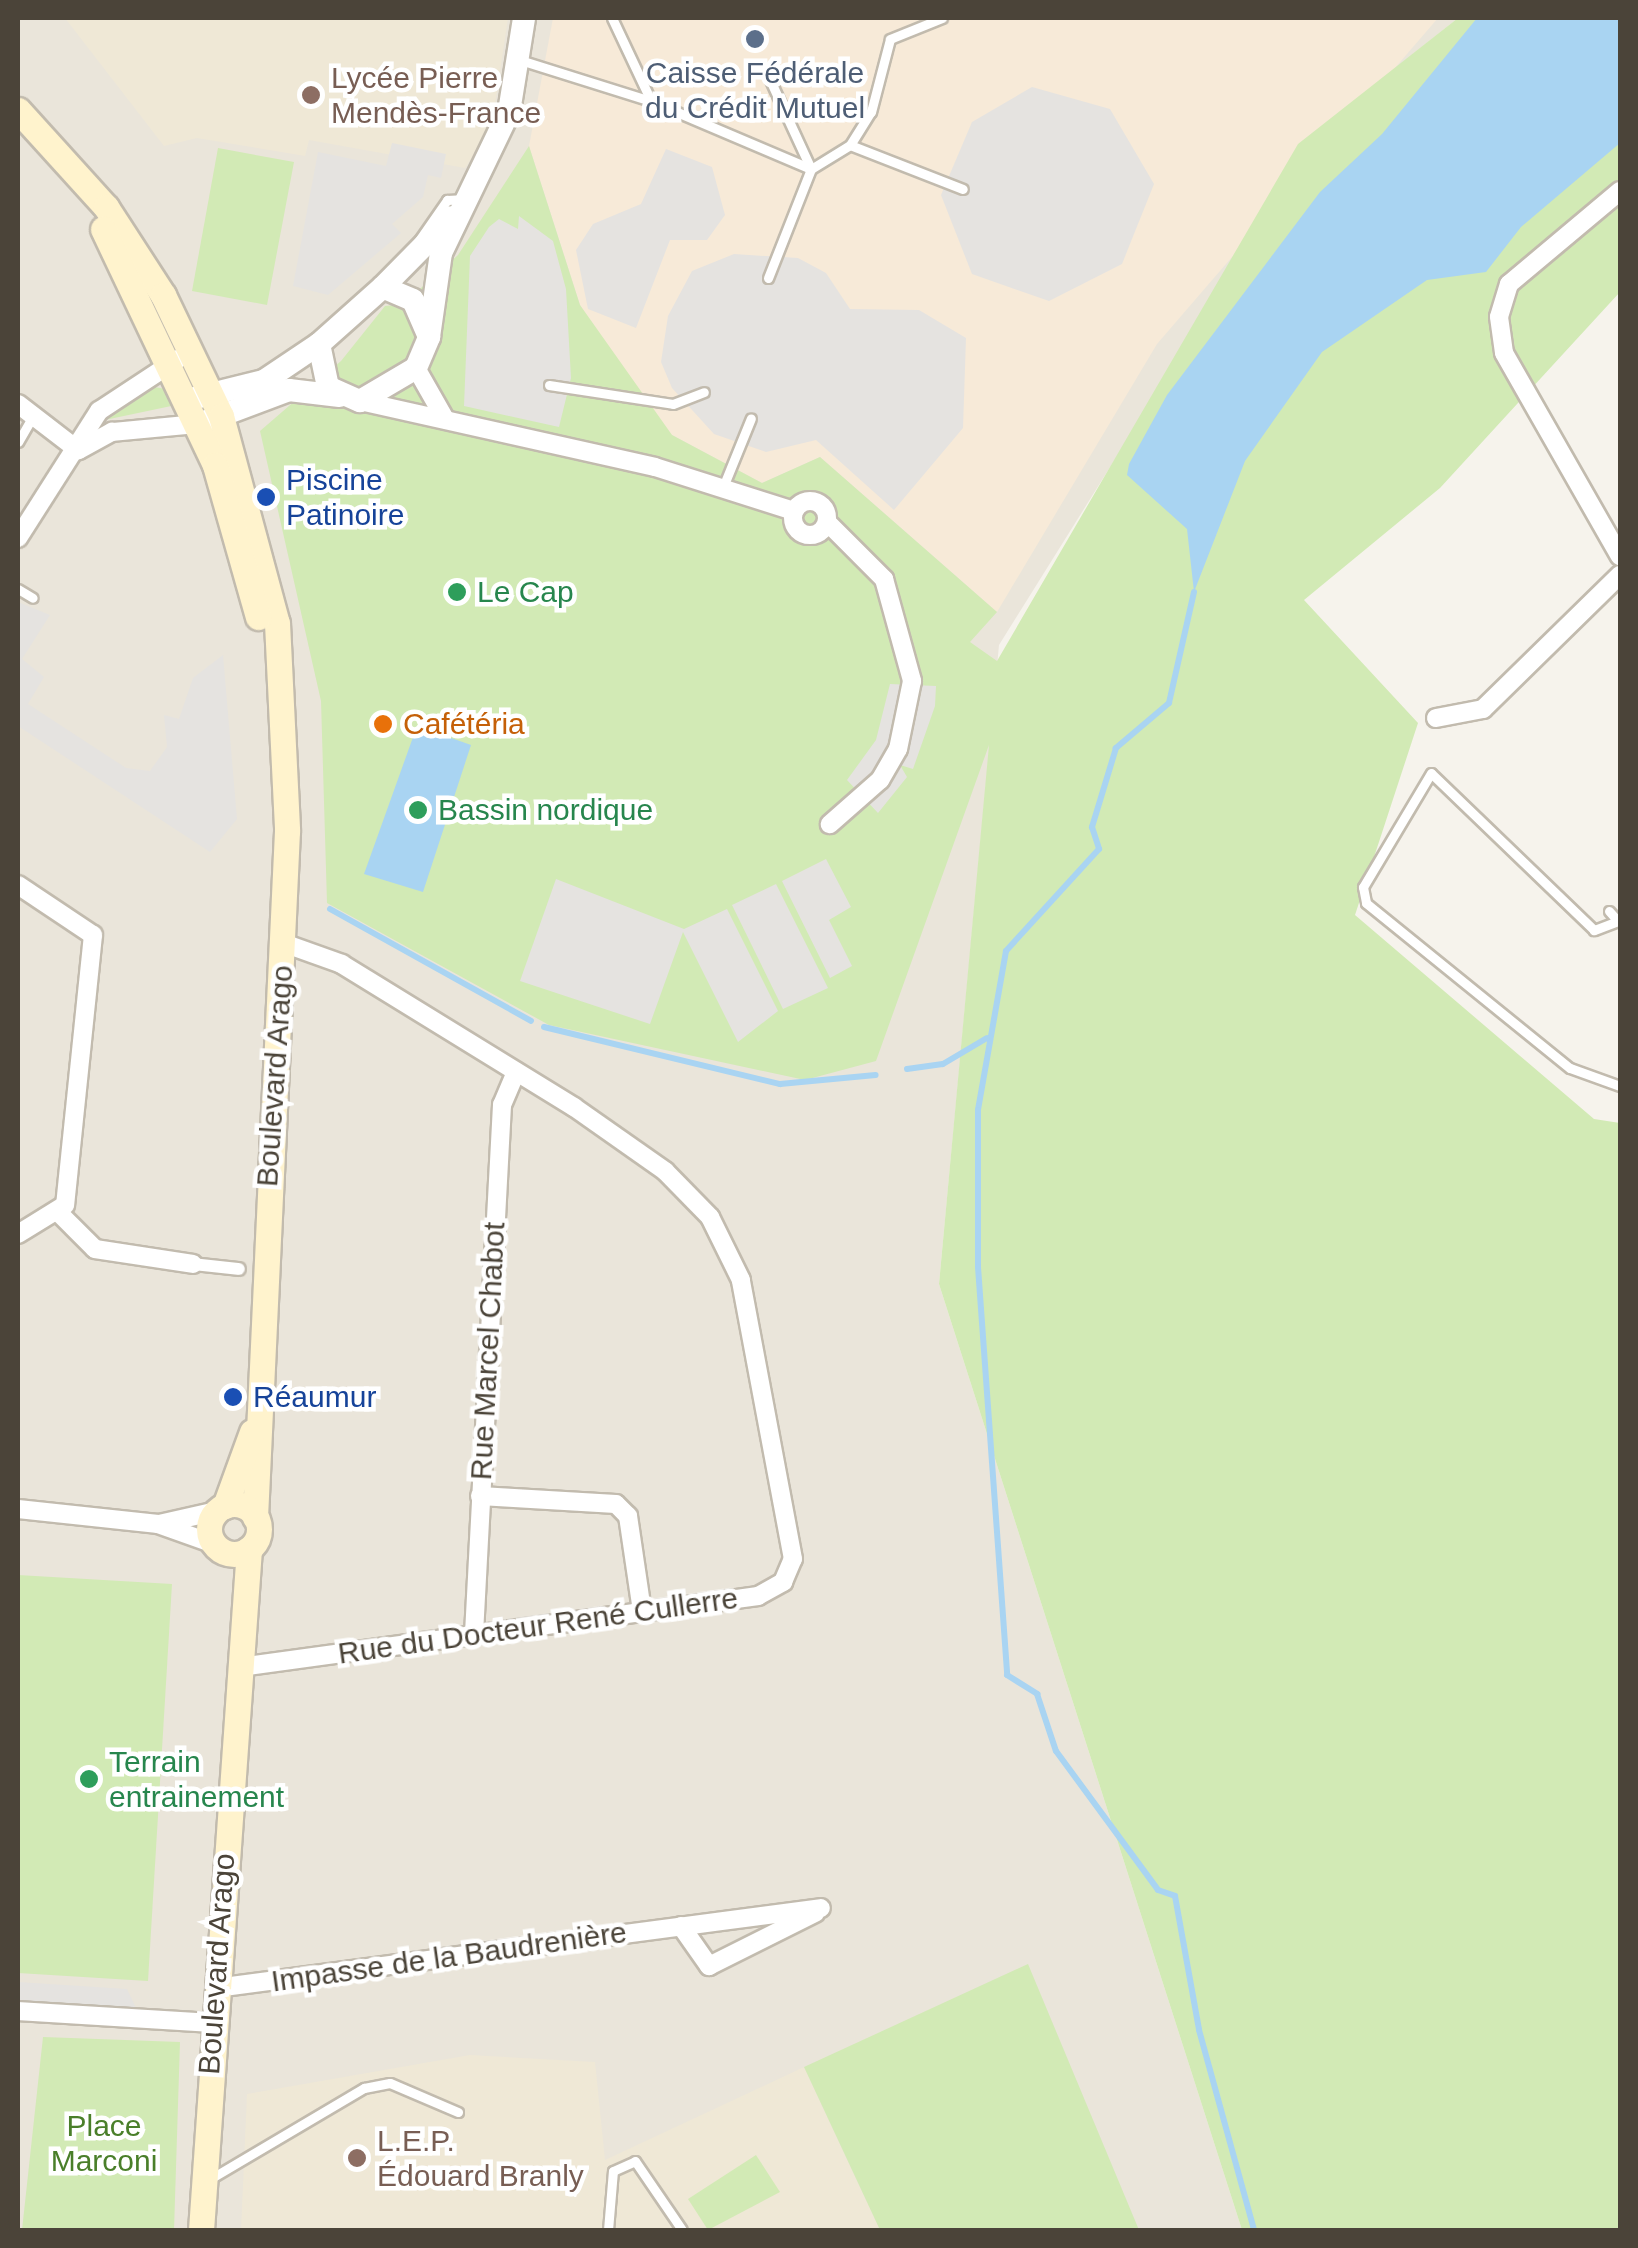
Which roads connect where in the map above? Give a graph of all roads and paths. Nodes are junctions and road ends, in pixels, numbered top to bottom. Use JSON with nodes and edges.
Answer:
{"nodes":[{"id":1,"x":524,"y":18,"type":"edge"},
{"id":2,"x":612,"y":18,"type":"edge"},
{"id":3,"x":942,"y":18,"type":"edge"},
{"id":4,"x":520,"y":60,"type":"junction"},
{"id":5,"x":764,"y":69,"type":"dead end"},
{"id":6,"x":651,"y":101,"type":"junction"},
{"id":7,"x":18,"y":110,"type":"edge"},
{"id":8,"x":850,"y":145,"type":"junction"},
{"id":9,"x":811,"y":170,"type":"junction"},
{"id":10,"x":962,"y":188,"type":"dead end"},
{"id":11,"x":1620,"y":190,"type":"edge"},
{"id":12,"x":467,"y":202,"type":"junction"},
{"id":13,"x":768,"y":278,"type":"dead end"},
{"id":14,"x":383,"y":286,"type":"junction"},
{"id":15,"x":428,"y":337,"type":"junction"},
{"id":16,"x":319,"y":344,"type":"junction"},
{"id":17,"x":181,"y":358,"type":"junction"},
{"id":18,"x":416,"y":368,"type":"junction"},
{"id":19,"x":549,"y":385,"type":"dead end"},
{"id":20,"x":704,"y":392,"type":"dead end"},
{"id":21,"x":352,"y":399,"type":"junction"},
{"id":22,"x":26,"y":408,"type":"edge"},
{"id":23,"x":204,"y":408,"type":"junction"},
{"id":24,"x":752,"y":418,"type":"dead end"},
{"id":25,"x":445,"y":419,"type":"junction"},
{"id":26,"x":18,"y":442,"type":"edge"},
{"id":27,"x":78,"y":450,"type":"junction"},
{"id":28,"x":722,"y":486,"type":"junction"},
{"id":29,"x":18,"y":538,"type":"edge"},
{"id":30,"x":1620,"y":556,"type":"edge"},
{"id":31,"x":1620,"y":575,"type":"edge"},
{"id":32,"x":18,"y":589,"type":"edge"},
{"id":33,"x":33,"y":598,"type":"dead end"},
{"id":34,"x":1436,"y":718,"type":"dead end"},
{"id":35,"x":830,"y":824,"type":"dead end"},
{"id":36,"x":18,"y":885,"type":"edge"},
{"id":37,"x":1610,"y":911,"type":"dead end"},
{"id":38,"x":283,"y":943,"type":"junction"},
{"id":39,"x":516,"y":1072,"type":"junction"},
{"id":40,"x":1620,"y":1086,"type":"edge"},
{"id":41,"x":60,"y":1214,"type":"junction"},
{"id":42,"x":18,"y":1234,"type":"edge"},
{"id":43,"x":193,"y":1264,"type":"joint"},
{"id":44,"x":239,"y":1269,"type":"dead end"},
{"id":45,"x":256,"y":1422,"type":"junction"},
{"id":46,"x":480,"y":1496,"type":"junction"},
{"id":47,"x":221,"y":1508,"type":"junction"},
{"id":48,"x":18,"y":1509,"type":"edge"},
{"id":49,"x":256,"y":1517,"type":"junction"},
{"id":50,"x":158,"y":1524,"type":"junction"},
{"id":51,"x":218,"y":1547,"type":"junction"},
{"id":52,"x":249,"y":1549,"type":"junction"},
{"id":53,"x":642,"y":1611,"type":"junction"},
{"id":54,"x":474,"y":1634,"type":"junction"},
{"id":55,"x":242,"y":1639,"type":"junction"},
{"id":56,"x":240,"y":1667,"type":"junction"},
{"id":57,"x":682,"y":1926,"type":"junction"},
{"id":58,"x":216,"y":1988,"type":"junction"},
{"id":59,"x":18,"y":2010,"type":"edge"},
{"id":60,"x":212,"y":2022,"type":"junction"},
{"id":61,"x":458,"y":2112,"type":"dead end"},
{"id":62,"x":202,"y":2179,"type":"junction"},
{"id":63,"x":201,"y":2230,"type":"edge"},
{"id":64,"x":608,"y":2230,"type":"edge"},
{"id":65,"x":682,"y":2230,"type":"edge"}],
"edges":[{"from":1,"to":4,"type":"street"},
{"from":2,"to":6,"type":"lane"},
{"from":3,"to":8,"type":"lane"},
{"from":4,"to":6,"type":"lane"},
{"from":4,"to":12,"type":"street"},
{"from":5,"to":9,"type":"lane"},
{"from":6,"to":9,"type":"lane"},
{"from":7,"to":17,"type":"main road","name":"Boulevard Arago"},
{"from":8,"to":9,"type":"lane"},
{"from":8,"to":10,"type":"lane"},
{"from":9,"to":13,"type":"lane"},
{"from":11,"to":30,"type":"street"},
{"from":12,"to":14,"type":"street"},
{"from":12,"to":15,"type":"street"},
{"from":14,"to":15,"type":"street"},
{"from":14,"to":16,"type":"street"},
{"from":15,"to":18,"type":"street"},
{"from":16,"to":21,"type":"street"},
{"from":16,"to":23,"type":"street"},
{"from":17,"to":23,"type":"main road","name":"Boulevard Arago"},
{"from":17,"to":27,"type":"street"},
{"from":18,"to":21,"type":"street"},
{"from":18,"to":25,"type":"street"},
{"from":19,"to":20,"type":"lane"},
{"from":21,"to":23,"type":"street"},
{"from":21,"to":25,"type":"street"},
{"from":22,"to":26,"type":"lane"},
{"from":22,"to":27,"type":"street"},
{"from":23,"to":27,"type":"street"},
{"from":23,"to":38,"type":"main road","name":"Boulevard Arago"},
{"from":24,"to":28,"type":"lane"},
{"from":25,"to":28,"type":"street"},
{"from":27,"to":29,"type":"street"},
{"from":28,"to":35,"type":"street"},
{"from":31,"to":34,"type":"street"},
{"from":32,"to":33,"type":"lane"},
{"from":36,"to":41,"type":"street"},
{"from":37,"to":40,"type":"lane"},
{"from":38,"to":39,"type":"street","name":"Rue du Docteur René Cullerre"},
{"from":38,"to":45,"type":"main road","name":"Boulevard Arago"},
{"from":39,"to":46,"type":"street","name":"Rue Marcel Chabot"},
{"from":39,"to":53,"type":"street","name":"Rue du Docteur René Cullerre"},
{"from":41,"to":42,"type":"street"},
{"from":41,"to":43,"type":"street"},
{"from":43,"to":44,"type":"street"},
{"from":45,"to":47,"type":"main road","name":"Boulevard Arago"},
{"from":45,"to":49,"type":"main road","name":"Boulevard Arago"},
{"from":46,"to":53,"type":"street","name":"Rue Marcel Chabot"},
{"from":46,"to":54,"type":"street","name":"Rue Marcel Chabot"},
{"from":47,"to":49,"type":"main road"},
{"from":47,"to":50,"type":"street"},
{"from":47,"to":51,"type":"main road","name":"Boulevard Arago"},
{"from":48,"to":50,"type":"street"},
{"from":49,"to":52,"type":"main road","name":"Boulevard Arago"},
{"from":50,"to":51,"type":"street"},
{"from":51,"to":52,"type":"main road"},
{"from":51,"to":55,"type":"main road","name":"Boulevard Arago"},
{"from":52,"to":55,"type":"main road","name":"Boulevard Arago"},
{"from":53,"to":54,"type":"street","name":"Rue du Docteur René Cullerre"},
{"from":54,"to":56,"type":"street","name":"Rue du Docteur René Cullerre"},
{"from":55,"to":56,"type":"main road","name":"Boulevard Arago"},
{"from":56,"to":58,"type":"main road","name":"Boulevard Arago"},
{"from":57,"to":57,"type":"street","name":"Impasse de la Baudrenière"},
{"from":57,"to":58,"type":"street","name":"Impasse de la Baudrenière"},
{"from":58,"to":60,"type":"main road","name":"Boulevard Arago"},
{"from":59,"to":60,"type":"street"},
{"from":60,"to":62,"type":"main road","name":"Boulevard Arago"},
{"from":61,"to":62,"type":"lane"},
{"from":62,"to":63,"type":"main road","name":"Boulevard Arago"},
{"from":64,"to":65,"type":"lane"}]}
